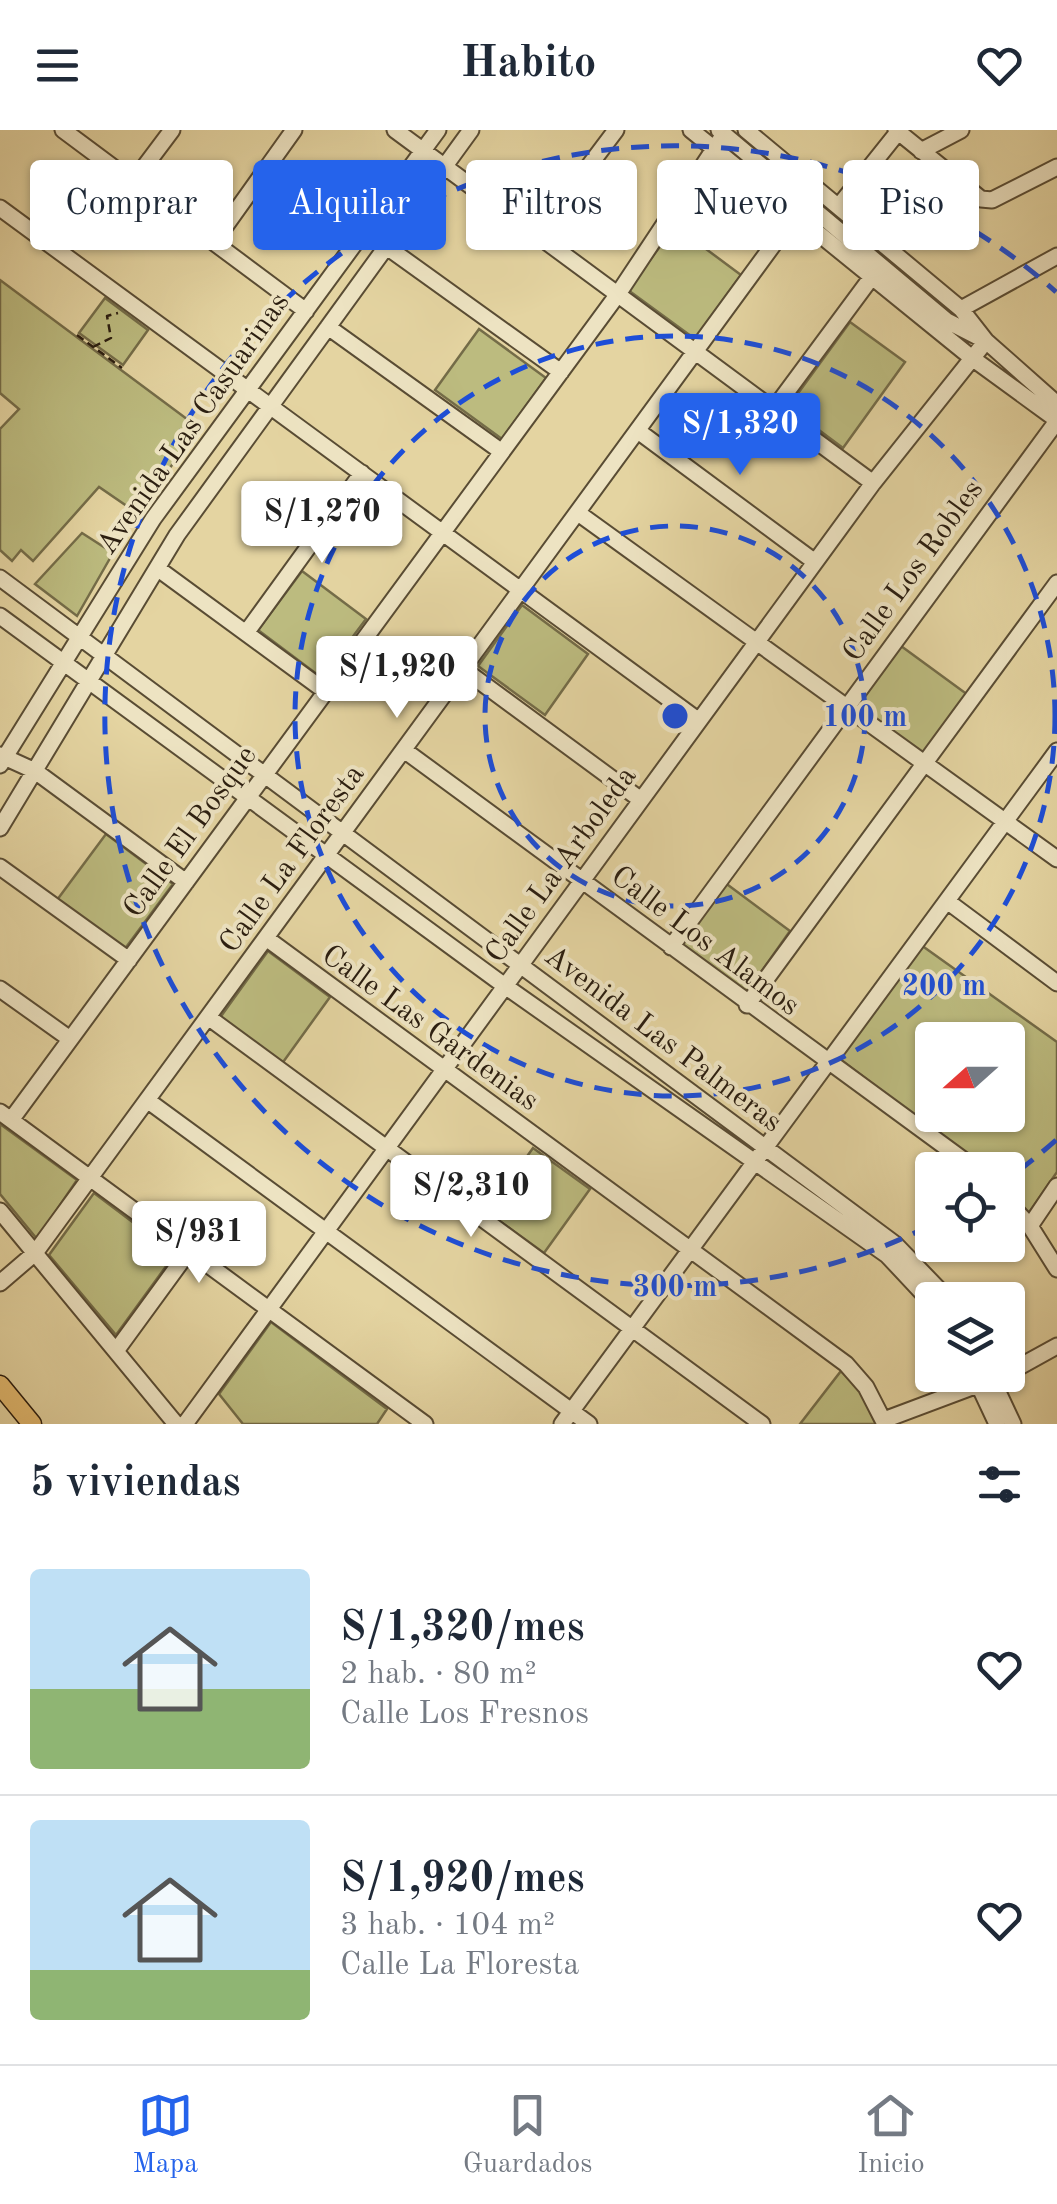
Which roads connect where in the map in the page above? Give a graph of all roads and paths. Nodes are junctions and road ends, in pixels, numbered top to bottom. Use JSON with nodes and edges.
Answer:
{"nodes":[{"id":1,"x":63,"y":130,"type":"edge"},
{"id":2,"x":172,"y":130,"type":"edge"},
{"id":3,"x":294,"y":130,"type":"edge"},
{"id":4,"x":395,"y":130,"type":"edge"},
{"id":5,"x":438,"y":130,"type":"edge"},
{"id":6,"x":471,"y":130,"type":"edge"},
{"id":7,"x":616,"y":130,"type":"edge"},
{"id":8,"x":692,"y":130,"type":"edge"},
{"id":9,"x":746,"y":130,"type":"edge"},
{"id":10,"x":960,"y":130,"type":"edge"},
{"id":11,"x":897,"y":131,"type":"edge"},
{"id":12,"x":721,"y":132,"type":"edge"},
{"id":13,"x":714,"y":148,"type":"junction"},
{"id":14,"x":423,"y":151,"type":"junction"},
{"id":15,"x":922,"y":151,"type":"junction"},
{"id":16,"x":103,"y":160,"type":"edge"},
{"id":17,"x":150,"y":160,"type":"edge"},
{"id":18,"x":436,"y":160,"type":"edge"},
{"id":19,"x":594,"y":160,"type":"edge"},
{"id":20,"x":729,"y":160,"type":"edge"},
{"id":21,"x":446,"y":167,"type":"joint"},
{"id":22,"x":1057,"y":167,"type":"edge"},
{"id":23,"x":466,"y":182,"type":"edge"},
{"id":24,"x":839,"y":206,"type":"junction"},
{"id":25,"x":0,"y":208,"type":"edge"},
{"id":26,"x":233,"y":215,"type":"edge"},
{"id":27,"x":823,"y":238,"type":"edge"},
{"id":28,"x":225,"y":250,"type":"edge"},
{"id":29,"x":385,"y":250,"type":"edge"},
{"id":30,"x":391,"y":250,"type":"edge"},
{"id":31,"x":558,"y":250,"type":"edge"},
{"id":32,"x":770,"y":250,"type":"edge"},
{"id":33,"x":1057,"y":256,"type":"edge"},
{"id":34,"x":872,"y":278,"type":"junction"},
{"id":35,"x":618,"y":294,"type":"junction"},
{"id":36,"x":131,"y":304,"type":"junction"},
{"id":37,"x":960,"y":309,"type":"junction"},
{"id":38,"x":306,"y":311,"type":"junction"},
{"id":39,"x":328,"y":327,"type":"junction"},
{"id":40,"x":77,"y":334,"type":"dead end"},
{"id":41,"x":986,"y":341,"type":"junction"},
{"id":42,"x":93,"y":347,"type":"junction"},
{"id":43,"x":696,"y":352,"type":"junction"},
{"id":44,"x":972,"y":358,"type":"junction"},
{"id":45,"x":122,"y":368,"type":"dead end"},
{"id":46,"x":562,"y":372,"type":"junction"},
{"id":47,"x":247,"y":391,"type":"junction"},
{"id":48,"x":1057,"y":404,"type":"edge"},
{"id":49,"x":270,"y":407,"type":"junction"},
{"id":50,"x":774,"y":408,"type":"junction"},
{"id":51,"x":1057,"y":420,"type":"edge"},
{"id":52,"x":638,"y":431,"type":"junction"},
{"id":53,"x":502,"y":452,"type":"junction"},
{"id":54,"x":362,"y":473,"type":"junction"},
{"id":55,"x":872,"y":483,"type":"junction"},
{"id":56,"x":578,"y":513,"type":"junction"},
{"id":57,"x":443,"y":532,"type":"junction"},
{"id":58,"x":815,"y":562,"type":"junction"},
{"id":59,"x":157,"y":568,"type":"junction"},
{"id":60,"x":0,"y":578,"type":"edge"},
{"id":61,"x":1057,"y":582,"type":"edge"},
{"id":62,"x":522,"y":590,"type":"junction"},
{"id":63,"x":0,"y":616,"type":"edge"},
{"id":64,"x":246,"y":633,"type":"junction"},
{"id":65,"x":78,"y":638,"type":"junction"},
{"id":66,"x":756,"y":642,"type":"junction"},
{"id":67,"x":103,"y":657,"type":"junction"},
{"id":68,"x":65,"y":664,"type":"junction"},
{"id":69,"x":464,"y":669,"type":"junction"},
{"id":70,"x":89,"y":681,"type":"junction"},
{"id":71,"x":324,"y":691,"type":"junction"},
{"id":72,"x":846,"y":706,"type":"junction"},
{"id":73,"x":699,"y":721,"type":"junction"},
{"id":74,"x":404,"y":750,"type":"junction"},
{"id":75,"x":1057,"y":751,"type":"edge"},
{"id":76,"x":2,"y":759,"type":"edge"},
{"id":77,"x":924,"y":763,"type":"junction"},
{"id":78,"x":34,"y":771,"type":"junction"},
{"id":79,"x":264,"y":775,"type":"junction"},
{"id":80,"x":248,"y":798,"type":"junction"},
{"id":81,"x":641,"y":800,"type":"junction"},
{"id":82,"x":1005,"y":822,"type":"junction"},
{"id":83,"x":0,"y":828,"type":"edge"},
{"id":84,"x":343,"y":833,"type":"junction"},
{"id":85,"x":326,"y":856,"type":"junction"},
{"id":86,"x":1057,"y":859,"type":"edge"},
{"id":87,"x":0,"y":867,"type":"edge"},
{"id":88,"x":186,"y":882,"type":"junction"},
{"id":89,"x":581,"y":882,"type":"junction"},
{"id":90,"x":946,"y":901,"type":"junction"},
{"id":91,"x":266,"y":938,"type":"junction"},
{"id":92,"x":671,"y":947,"type":"junction"},
{"id":93,"x":129,"y":960,"type":"junction"},
{"id":94,"x":521,"y":964,"type":"junction"},
{"id":95,"x":1057,"y":983,"type":"edge"},
{"id":96,"x":504,"y":986,"type":"junction"},
{"id":97,"x":0,"y":988,"type":"edge"},
{"id":98,"x":747,"y":1004,"type":"junction"},
{"id":99,"x":208,"y":1018,"type":"junction"},
{"id":100,"x":70,"y":1039,"type":"junction"},
{"id":101,"x":827,"y":1064,"type":"junction"},
{"id":102,"x":443,"y":1070,"type":"junction"},
{"id":103,"x":147,"y":1100,"type":"junction"},
{"id":104,"x":6,"y":1116,"type":"edge"},
{"id":105,"x":386,"y":1149,"type":"junction"},
{"id":106,"x":952,"y":1152,"type":"edge"},
{"id":107,"x":759,"y":1156,"type":"junction"},
{"id":108,"x":90,"y":1178,"type":"junction"},
{"id":109,"x":1057,"y":1186,"type":"edge"},
{"id":110,"x":0,"y":1210,"type":"edge"},
{"id":111,"x":1025,"y":1221,"type":"edge"},
{"id":112,"x":1030,"y":1226,"type":"junction"},
{"id":113,"x":326,"y":1230,"type":"junction"},
{"id":114,"x":690,"y":1250,"type":"junction"},
{"id":115,"x":189,"y":1251,"type":"junction"},
{"id":116,"x":35,"y":1253,"type":"junction"},
{"id":117,"x":1057,"y":1269,"type":"edge"},
{"id":118,"x":932,"y":1282,"type":"edge"},
{"id":119,"x":0,"y":1283,"type":"edge"},
{"id":120,"x":915,"y":1285,"type":"edge"},
{"id":121,"x":269,"y":1309,"type":"junction"},
{"id":122,"x":632,"y":1330,"type":"junction"},
{"id":123,"x":1057,"y":1346,"type":"edge"},
{"id":124,"x":116,"y":1352,"type":"junction"},
{"id":125,"x":1025,"y":1362,"type":"edge"},
{"id":126,"x":0,"y":1385,"type":"edge"},
{"id":127,"x":957,"y":1392,"type":"edge"},
{"id":128,"x":993,"y":1392,"type":"edge"},
{"id":129,"x":998,"y":1392,"type":"edge"},
{"id":130,"x":567,"y":1418,"type":"edge"},
{"id":131,"x":884,"y":1422,"type":"edge"},
{"id":132,"x":32,"y":1424,"type":"edge"},
{"id":133,"x":176,"y":1424,"type":"edge"},
{"id":134,"x":185,"y":1424,"type":"edge"},
{"id":135,"x":425,"y":1424,"type":"edge"},
{"id":136,"x":589,"y":1424,"type":"edge"},
{"id":137,"x":762,"y":1424,"type":"edge"},
{"id":138,"x":998,"y":1424,"type":"edge"},
{"id":139,"x":1013,"y":1424,"type":"edge"}],
"edges":[{"from":1,"to":16,"type":"street"},
{"from":2,"to":17,"type":"street"},
{"from":3,"to":26,"type":"street"},
{"from":4,"to":14,"type":"street"},
{"from":5,"to":14,"type":"street","name":"Avenida Las Casuarinas"},
{"from":6,"to":21,"type":"street","name":"Avenida Las Casuarinas"},
{"from":7,"to":19,"type":"street"},
{"from":8,"to":13,"type":"street"},
{"from":9,"to":24,"type":"street"},
{"from":10,"to":15,"type":"street"},
{"from":11,"to":15,"type":"street"},
{"from":11,"to":24,"type":"street"},
{"from":12,"to":13,"type":"street","name":"Calle El Bosque"},
{"from":12,"to":41,"type":"street"},
{"from":13,"to":20,"type":"street"},
{"from":13,"to":35,"type":"street","name":"Calle El Bosque"},
{"from":14,"to":18,"type":"street"},
{"from":14,"to":38,"type":"street","name":"Avenida Las Casuarinas"},
{"from":15,"to":22,"type":"street"},
{"from":21,"to":23,"type":"street"},
{"from":24,"to":37,"type":"street"},
{"from":25,"to":36,"type":"street"},
{"from":27,"to":34,"type":"street"},
{"from":28,"to":38,"type":"street"},
{"from":29,"to":39,"type":"street","name":"Avenida Las Casuarinas"},
{"from":30,"to":46,"type":"street"},
{"from":31,"to":35,"type":"street"},
{"from":32,"to":43,"type":"street","name":"Calle La Floresta"},
{"from":33,"to":37,"type":"street"},
{"from":34,"to":44,"type":"street"},
{"from":34,"to":50,"type":"street"},
{"from":35,"to":43,"type":"street"},
{"from":35,"to":46,"type":"street","name":"Calle El Bosque"},
{"from":36,"to":42,"type":"path"},
{"from":36,"to":47,"type":"street"},
{"from":37,"to":41,"type":"street"},
{"from":38,"to":47,"type":"street","name":"Avenida Las Casuarinas"},
{"from":39,"to":49,"type":"street","name":"Avenida Las Casuarinas"},
{"from":39,"to":53,"type":"street"},
{"from":40,"to":42,"type":"path"},
{"from":41,"to":44,"type":"street","name":"Calle La Arboleda"},
{"from":41,"to":48,"type":"street"},
{"from":42,"to":45,"type":"path"},
{"from":43,"to":50,"type":"street"},
{"from":43,"to":52,"type":"street","name":"Calle La Floresta"},
{"from":44,"to":51,"type":"street"},
{"from":44,"to":55,"type":"street","name":"Calle La Arboleda"},
{"from":46,"to":53,"type":"street","name":"Calle El Bosque"},
{"from":47,"to":49,"type":"street"},
{"from":47,"to":65,"type":"street","name":"Avenida Las Casuarinas"},
{"from":49,"to":54,"type":"street"},
{"from":49,"to":59,"type":"street","name":"Avenida Las Casuarinas"},
{"from":50,"to":55,"type":"street"},
{"from":51,"to":72,"type":"street","name":"Calle Los Robles"},
{"from":52,"to":56,"type":"street","name":"Calle La Floresta"},
{"from":52,"to":58,"type":"street"},
{"from":53,"to":57,"type":"street","name":"Calle El Bosque"},
{"from":54,"to":57,"type":"street"},
{"from":54,"to":64,"type":"street"},
{"from":55,"to":58,"type":"street","name":"Calle La Arboleda"},
{"from":56,"to":62,"type":"street","name":"Calle La Floresta"},
{"from":56,"to":66,"type":"street"},
{"from":57,"to":62,"type":"street"},
{"from":57,"to":71,"type":"street","name":"Calle El Bosque"},
{"from":58,"to":66,"type":"street","name":"Calle La Arboleda"},
{"from":59,"to":64,"type":"street"},
{"from":59,"to":67,"type":"street","name":"Avenida Las Casuarinas"},
{"from":60,"to":65,"type":"street","name":"Avenida Las Palmeras"},
{"from":61,"to":77,"type":"street"},
{"from":62,"to":69,"type":"street","name":"Calle La Floresta"},
{"from":62,"to":73,"type":"street"},
{"from":63,"to":68,"type":"street","name":"Avenida Las Palmeras"},
{"from":64,"to":71,"type":"street"},
{"from":65,"to":67,"type":"street","name":"Avenida Las Palmeras"},
{"from":65,"to":68,"type":"street","name":"Avenida Las Casuarinas"},
{"from":66,"to":72,"type":"street"},
{"from":66,"to":73,"type":"street","name":"Calle La Arboleda"},
{"from":67,"to":70,"type":"street","name":"Avenida Las Casuarinas"},
{"from":67,"to":79,"type":"street","name":"Avenida Las Palmeras"},
{"from":68,"to":70,"type":"street","name":"Avenida Las Palmeras"},
{"from":68,"to":76,"type":"street","name":"Avenida Las Casuarinas"},
{"from":69,"to":74,"type":"street","name":"Calle La Floresta"},
{"from":69,"to":81,"type":"street"},
{"from":70,"to":78,"type":"street","name":"Avenida Las Casuarinas"},
{"from":70,"to":80,"type":"street","name":"Avenida Las Palmeras"},
{"from":71,"to":79,"type":"street","name":"Calle El Bosque"},
{"from":72,"to":77,"type":"street"},
{"from":72,"to":92,"type":"street","name":"Calle Los Robles"},
{"from":73,"to":81,"type":"street","name":"Calle La Arboleda"},
{"from":74,"to":84,"type":"street","name":"Calle La Floresta"},
{"from":74,"to":89,"type":"street","name":"Calle Los Alamos"},
{"from":75,"to":82,"type":"street"},
{"from":76,"to":78,"type":"street"},
{"from":77,"to":82,"type":"street"},
{"from":77,"to":98,"type":"street"},
{"from":78,"to":83,"type":"street","name":"Avenida Las Casuarinas"},
{"from":78,"to":88,"type":"street"},
{"from":79,"to":80,"type":"street","name":"Calle El Bosque"},
{"from":79,"to":84,"type":"street","name":"Avenida Las Palmeras"},
{"from":80,"to":85,"type":"street","name":"Avenida Las Palmeras"},
{"from":80,"to":88,"type":"street","name":"Calle El Bosque"},
{"from":81,"to":89,"type":"street","name":"Calle La Arboleda"},
{"from":82,"to":86,"type":"street"},
{"from":82,"to":90,"type":"street"},
{"from":84,"to":85,"type":"street","name":"Calle La Floresta"},
{"from":84,"to":94,"type":"street","name":"Avenida Las Palmeras"},
{"from":85,"to":91,"type":"street","name":"Calle La Floresta"},
{"from":85,"to":96,"type":"street","name":"Avenida Las Palmeras"},
{"from":87,"to":93,"type":"street"},
{"from":88,"to":93,"type":"street","name":"Calle El Bosque"},
{"from":89,"to":92,"type":"street","name":"Calle Los Alamos"},
{"from":89,"to":94,"type":"street","name":"Calle La Arboleda"},
{"from":90,"to":95,"type":"street"},
{"from":90,"to":101,"type":"street"},
{"from":91,"to":99,"type":"street","name":"Calle La Floresta"},
{"from":91,"to":102,"type":"street","name":"Calle Las Gardenias"},
{"from":92,"to":98,"type":"street","name":"Calle Los Alamos"},
{"from":93,"to":100,"type":"street","name":"Calle El Bosque"},
{"from":94,"to":96,"type":"street","name":"Calle La Arboleda"},
{"from":94,"to":107,"type":"street","name":"Avenida Las Palmeras"},
{"from":96,"to":102,"type":"street","name":"Calle La Arboleda"},
{"from":96,"to":107,"type":"street","name":"Avenida Las Palmeras"},
{"from":97,"to":100,"type":"street"},
{"from":98,"to":101,"type":"street","name":"Calle Los Alamos"},
{"from":99,"to":103,"type":"street","name":"Calle La Floresta"},
{"from":99,"to":105,"type":"street"},
{"from":100,"to":104,"type":"street","name":"Calle El Bosque"},
{"from":101,"to":106,"type":"street","name":"Calle Los Alamos"},
{"from":101,"to":107,"type":"street"},
{"from":102,"to":105,"type":"street","name":"Calle La Arboleda"},
{"from":102,"to":114,"type":"street","name":"Calle Las Gardenias"},
{"from":103,"to":108,"type":"street","name":"Calle La Floresta"},
{"from":103,"to":113,"type":"street"},
{"from":104,"to":108,"type":"street"},
{"from":105,"to":113,"type":"street","name":"Calle La Arboleda"},
{"from":105,"to":122,"type":"street"},
{"from":107,"to":114,"type":"street"},
{"from":107,"to":118,"type":"street","name":"Avenida Las Palmeras"},
{"from":107,"to":120,"type":"street","name":"Avenida Las Palmeras"},
{"from":108,"to":115,"type":"street"},
{"from":108,"to":116,"type":"street","name":"Calle La Floresta"},
{"from":109,"to":112,"type":"street"},
{"from":110,"to":116,"type":"street"},
{"from":111,"to":112,"type":"street"},
{"from":112,"to":117,"type":"street"},
{"from":113,"to":121,"type":"street","name":"Calle La Arboleda"},
{"from":113,"to":130,"type":"street"},
{"from":114,"to":122,"type":"street"},
{"from":114,"to":131,"type":"street","name":"Calle Las Gardenias"},
{"from":115,"to":121,"type":"street"},
{"from":115,"to":124,"type":"street"},
{"from":116,"to":119,"type":"street","name":"Calle La Floresta"},
{"from":116,"to":124,"type":"street"},
{"from":121,"to":134,"type":"street","name":"Calle La Arboleda"},
{"from":121,"to":135,"type":"street"},
{"from":122,"to":130,"type":"street"},
{"from":122,"to":137,"type":"street"},
{"from":123,"to":125,"type":"street"},
{"from":124,"to":133,"type":"street"},
{"from":126,"to":132,"type":"main road"},
{"from":127,"to":131,"type":"street"},
{"from":128,"to":138,"type":"street"},
{"from":129,"to":139,"type":"street"},
{"from":130,"to":136,"type":"street"}]}
